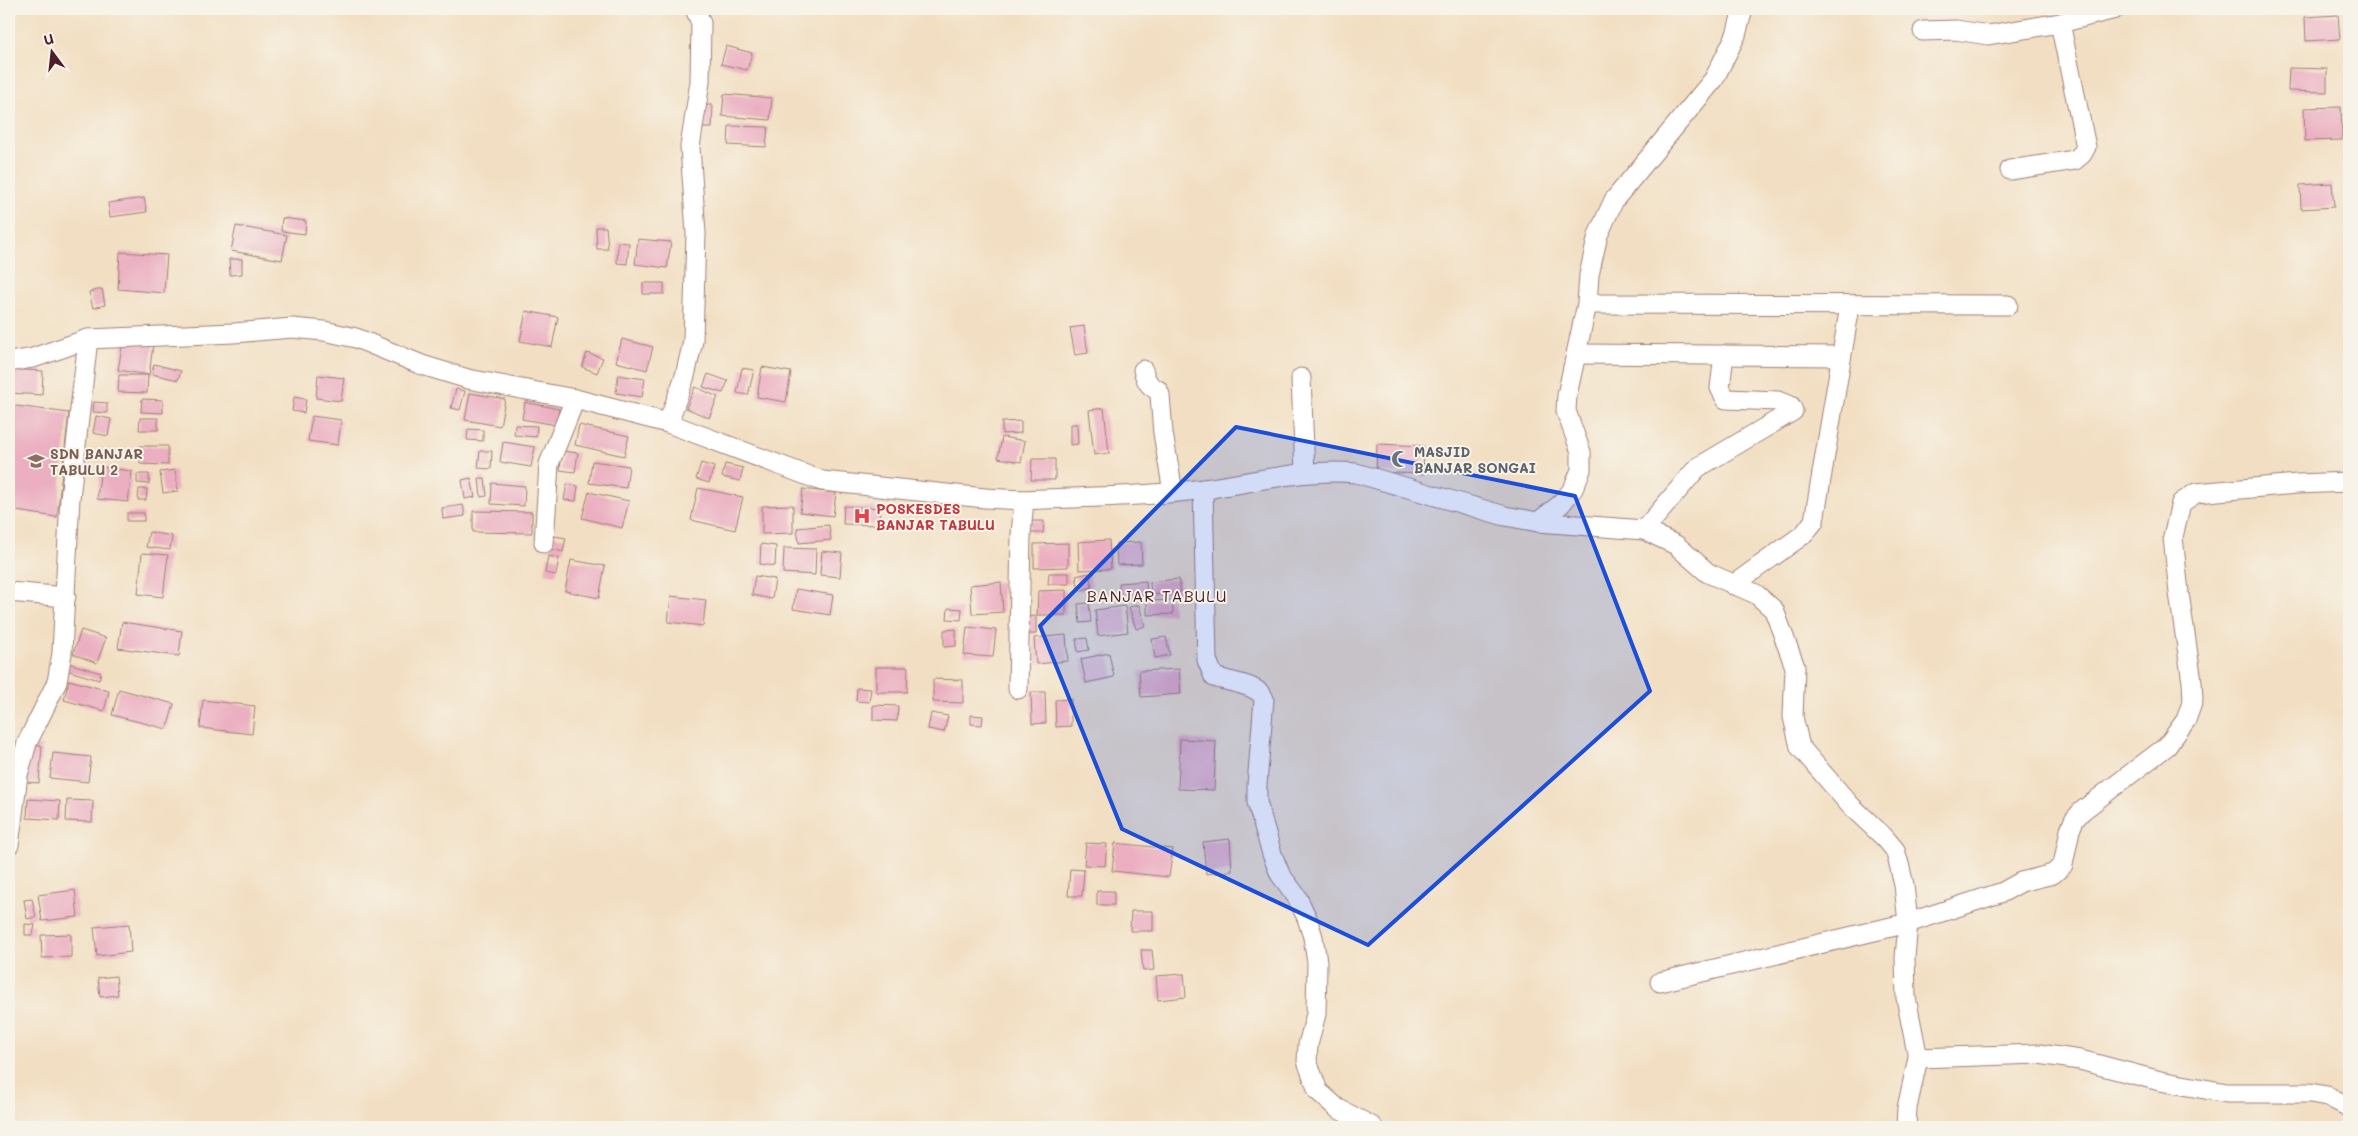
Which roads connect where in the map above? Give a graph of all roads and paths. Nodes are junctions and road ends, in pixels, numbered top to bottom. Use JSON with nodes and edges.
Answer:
{"nodes":[{"id":1,"x":695,"y":9,"type":"edge"},
{"id":2,"x":1743,"y":9,"type":"edge"},
{"id":3,"x":2115,"y":9,"type":"edge"},
{"id":4,"x":2060,"y":23,"type":"junction"},
{"id":5,"x":1923,"y":31,"type":"dead end"},
{"id":6,"x":2010,"y":170,"type":"dead end"},
{"id":7,"x":1587,"y":304,"type":"junction"},
{"id":8,"x":2008,"y":304,"type":"dead end"},
{"id":9,"x":1850,"y":306,"type":"junction"},
{"id":10,"x":88,"y":339,"type":"junction"},
{"id":11,"x":1576,"y":354,"type":"junction"},
{"id":12,"x":1724,"y":355,"type":"junction"},
{"id":13,"x":1841,"y":356,"type":"junction"},
{"id":14,"x":9,"y":362,"type":"edge"},
{"id":15,"x":1143,"y":370,"type":"dead end"},
{"id":16,"x":1300,"y":378,"type":"dead end"},
{"id":17,"x":574,"y":400,"type":"junction"},
{"id":18,"x":668,"y":423,"type":"junction"},
{"id":19,"x":1305,"y":474,"type":"junction"},
{"id":20,"x":2349,"y":482,"type":"edge"},
{"id":21,"x":1203,"y":489,"type":"junction"},
{"id":22,"x":1173,"y":492,"type":"junction"},
{"id":23,"x":1024,"y":500,"type":"junction"},
{"id":24,"x":1538,"y":522,"type":"junction"},
{"id":25,"x":1644,"y":530,"type":"junction"},
{"id":26,"x":544,"y":543,"type":"dead end"},
{"id":27,"x":1733,"y":584,"type":"junction"},
{"id":28,"x":9,"y":592,"type":"edge"},
{"id":29,"x":66,"y":597,"type":"junction"},
{"id":30,"x":1018,"y":689,"type":"dead end"},
{"id":31,"x":9,"y":845,"type":"edge"},
{"id":32,"x":1908,"y":923,"type":"junction"},
{"id":33,"x":1660,"y":982,"type":"dead end"},
{"id":34,"x":1918,"y":1058,"type":"junction"},
{"id":35,"x":2349,"y":1107,"type":"edge"},
{"id":36,"x":1373,"y":1127,"type":"edge"},
{"id":37,"x":1906,"y":1127,"type":"edge"}],
"edges":[{"from":1,"to":18,"type":"street"},
{"from":2,"to":7,"type":"street"},
{"from":3,"to":4,"type":"street"},
{"from":4,"to":5,"type":"street"},
{"from":4,"to":6,"type":"street"},
{"from":7,"to":9,"type":"street"},
{"from":7,"to":11,"type":"street"},
{"from":8,"to":9,"type":"street"},
{"from":9,"to":13,"type":"street"},
{"from":10,"to":14,"type":"street"},
{"from":10,"to":17,"type":"street"},
{"from":10,"to":29,"type":"street"},
{"from":11,"to":12,"type":"street"},
{"from":11,"to":24,"type":"street"},
{"from":12,"to":13,"type":"street"},
{"from":12,"to":25,"type":"street"},
{"from":13,"to":27,"type":"street"},
{"from":15,"to":22,"type":"street"},
{"from":16,"to":19,"type":"street"},
{"from":17,"to":18,"type":"street"},
{"from":17,"to":26,"type":"street"},
{"from":18,"to":23,"type":"street"},
{"from":19,"to":21,"type":"street"},
{"from":19,"to":24,"type":"street"},
{"from":20,"to":32,"type":"street"},
{"from":21,"to":22,"type":"street"},
{"from":21,"to":36,"type":"street"},
{"from":22,"to":23,"type":"street"},
{"from":23,"to":30,"type":"street"},
{"from":24,"to":25,"type":"street"},
{"from":25,"to":27,"type":"street"},
{"from":27,"to":32,"type":"street"},
{"from":28,"to":29,"type":"street"},
{"from":29,"to":31,"type":"street"},
{"from":32,"to":33,"type":"street"},
{"from":32,"to":34,"type":"street"},
{"from":34,"to":35,"type":"street"},
{"from":34,"to":37,"type":"street"}]}
